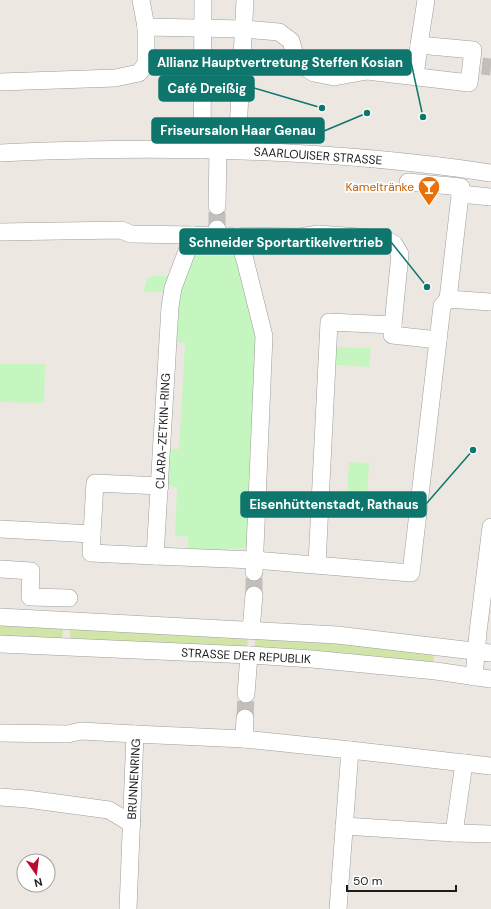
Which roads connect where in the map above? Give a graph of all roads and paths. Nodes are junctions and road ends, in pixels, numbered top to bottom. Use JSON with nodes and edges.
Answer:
{"nodes":[{"id":1,"x":141,"y":0,"type":"edge"},
{"id":2,"x":203,"y":0,"type":"edge"},
{"id":3,"x":245,"y":0,"type":"edge"},
{"id":4,"x":426,"y":0,"type":"edge"},
{"id":5,"x":146,"y":27,"type":"junction"},
{"id":6,"x":202,"y":28,"type":"junction"},
{"id":7,"x":244,"y":29,"type":"junction"},
{"id":8,"x":419,"y":46,"type":"junction"},
{"id":9,"x":416,"y":76,"type":"junction"},
{"id":10,"x":0,"y":82,"type":"edge"},
{"id":11,"x":202,"y":150,"type":"junction"},
{"id":12,"x":218,"y":150,"type":"junction"},
{"id":13,"x":237,"y":150,"type":"junction"},
{"id":14,"x":0,"y":154,"type":"edge"},
{"id":15,"x":491,"y":174,"type":"edge"},
{"id":16,"x":408,"y":182,"type":"dead end"},
{"id":17,"x":460,"y":194,"type":"junction"},
{"id":18,"x":491,"y":197,"type":"edge"},
{"id":19,"x":217,"y":206,"type":"tunnel mouth"},
{"id":20,"x":0,"y":232,"type":"edge"},
{"id":21,"x":193,"y":235,"type":"junction"},
{"id":22,"x":237,"y":236,"type":"junction"},
{"id":23,"x":448,"y":299,"type":"junction"},
{"id":24,"x":491,"y":302,"type":"edge"},
{"id":25,"x":393,"y":326,"type":"junction"},
{"id":26,"x":438,"y":340,"type":"junction"},
{"id":27,"x":160,"y":486,"type":"junction"},
{"id":28,"x":491,"y":527,"type":"edge"},
{"id":29,"x":0,"y":529,"type":"edge"},
{"id":30,"x":92,"y":534,"type":"junction"},
{"id":31,"x":155,"y":556,"type":"junction"},
{"id":32,"x":317,"y":564,"type":"junction"},
{"id":33,"x":254,"y":566,"type":"junction"},
{"id":34,"x":0,"y":569,"type":"edge"},
{"id":35,"x":254,"y":595,"type":"tunnel mouth"},
{"id":36,"x":68,"y":598,"type":"dead end"},
{"id":37,"x":0,"y":617,"type":"edge"},
{"id":38,"x":251,"y":630,"type":"junction"},
{"id":39,"x":0,"y":644,"type":"edge"},
{"id":40,"x":484,"y":652,"type":"edge"},
{"id":41,"x":249,"y":655,"type":"junction"},
{"id":42,"x":474,"y":676,"type":"junction"},
{"id":43,"x":491,"y":679,"type":"edge"},
{"id":44,"x":246,"y":694,"type":"tunnel mouth"},
{"id":45,"x":245,"y":718,"type":"tunnel mouth"},
{"id":46,"x":0,"y":732,"type":"edge"},
{"id":47,"x":135,"y":734,"type":"junction"},
{"id":48,"x":244,"y":739,"type":"junction"},
{"id":49,"x":350,"y":750,"type":"junction"},
{"id":50,"x":464,"y":763,"type":"junction"},
{"id":51,"x":491,"y":766,"type":"edge"},
{"id":52,"x":0,"y":797,"type":"edge"},
{"id":53,"x":132,"y":824,"type":"junction"},
{"id":54,"x":344,"y":826,"type":"junction"},
{"id":55,"x":454,"y":833,"type":"junction"},
{"id":56,"x":491,"y":834,"type":"edge"},
{"id":57,"x":128,"y":909,"type":"edge"},
{"id":58,"x":338,"y":909,"type":"edge"}],
"edges":[{"from":1,"to":5,"type":"street"},
{"from":2,"to":6,"type":"street"},
{"from":3,"to":7,"type":"street"},
{"from":4,"to":8,"type":"street"},
{"from":5,"to":6,"type":"street"},
{"from":5,"to":10,"type":"street"},
{"from":6,"to":7,"type":"street"},
{"from":6,"to":11,"type":"street"},
{"from":7,"to":9,"type":"street"},
{"from":7,"to":13,"type":"street"},
{"from":8,"to":9,"type":"street"},
{"from":8,"to":9,"type":"street"},
{"from":11,"to":12,"type":"street","name":"SAARLOUISER STRASSE"},
{"from":11,"to":14,"type":"street","name":"SAARLOUISER STRASSE"},
{"from":12,"to":13,"type":"street","name":"SAARLOUISER STRASSE"},
{"from":12,"to":19,"type":"street"},
{"from":13,"to":15,"type":"street","name":"SAARLOUISER STRASSE"},
{"from":16,"to":17,"type":"street"},
{"from":17,"to":18,"type":"street"},
{"from":17,"to":23,"type":"street"},
{"from":20,"to":21,"type":"street"},
{"from":21,"to":22,"type":"street"},
{"from":21,"to":27,"type":"street","name":"CLARA-ZETKIN-RING"},
{"from":22,"to":25,"type":"street"},
{"from":22,"to":33,"type":"street"},
{"from":23,"to":24,"type":"street"},
{"from":23,"to":26,"type":"street"},
{"from":25,"to":26,"type":"street"},
{"from":25,"to":32,"type":"street"},
{"from":26,"to":32,"type":"street"},
{"from":27,"to":30,"type":"street"},
{"from":27,"to":31,"type":"street","name":"CLARA-ZETKIN-RING"},
{"from":28,"to":40,"type":"street"},
{"from":29,"to":30,"type":"street"},
{"from":30,"to":31,"type":"street"},
{"from":31,"to":33,"type":"street"},
{"from":32,"to":33,"type":"street"},
{"from":34,"to":36,"type":"street"},
{"from":35,"to":38,"type":"street"},
{"from":37,"to":38,"type":"street"},
{"from":38,"to":40,"type":"street"},
{"from":39,"to":41,"type":"street","name":"STRASSE DER REPUBLIK"},
{"from":40,"to":42,"type":"street"},
{"from":41,"to":42,"type":"street","name":"STRASSE DER REPUBLIK"},
{"from":41,"to":44,"type":"street"},
{"from":42,"to":43,"type":"street","name":"STRASSE DER REPUBLIK"},
{"from":45,"to":48,"type":"street"},
{"from":46,"to":47,"type":"street"},
{"from":47,"to":48,"type":"street","name":"BRUNNENRING"},
{"from":47,"to":53,"type":"street","name":"BRUNNENRING"},
{"from":48,"to":49,"type":"street","name":"BRUNNENRING"},
{"from":49,"to":50,"type":"street","name":"BRUNNENRING"},
{"from":49,"to":54,"type":"street"},
{"from":50,"to":51,"type":"street","name":"BRUNNENRING"},
{"from":50,"to":55,"type":"street"},
{"from":52,"to":53,"type":"street"},
{"from":53,"to":57,"type":"street","name":"BRUNNENRING"},
{"from":54,"to":55,"type":"street"},
{"from":54,"to":58,"type":"street"},
{"from":55,"to":56,"type":"street"}]}
